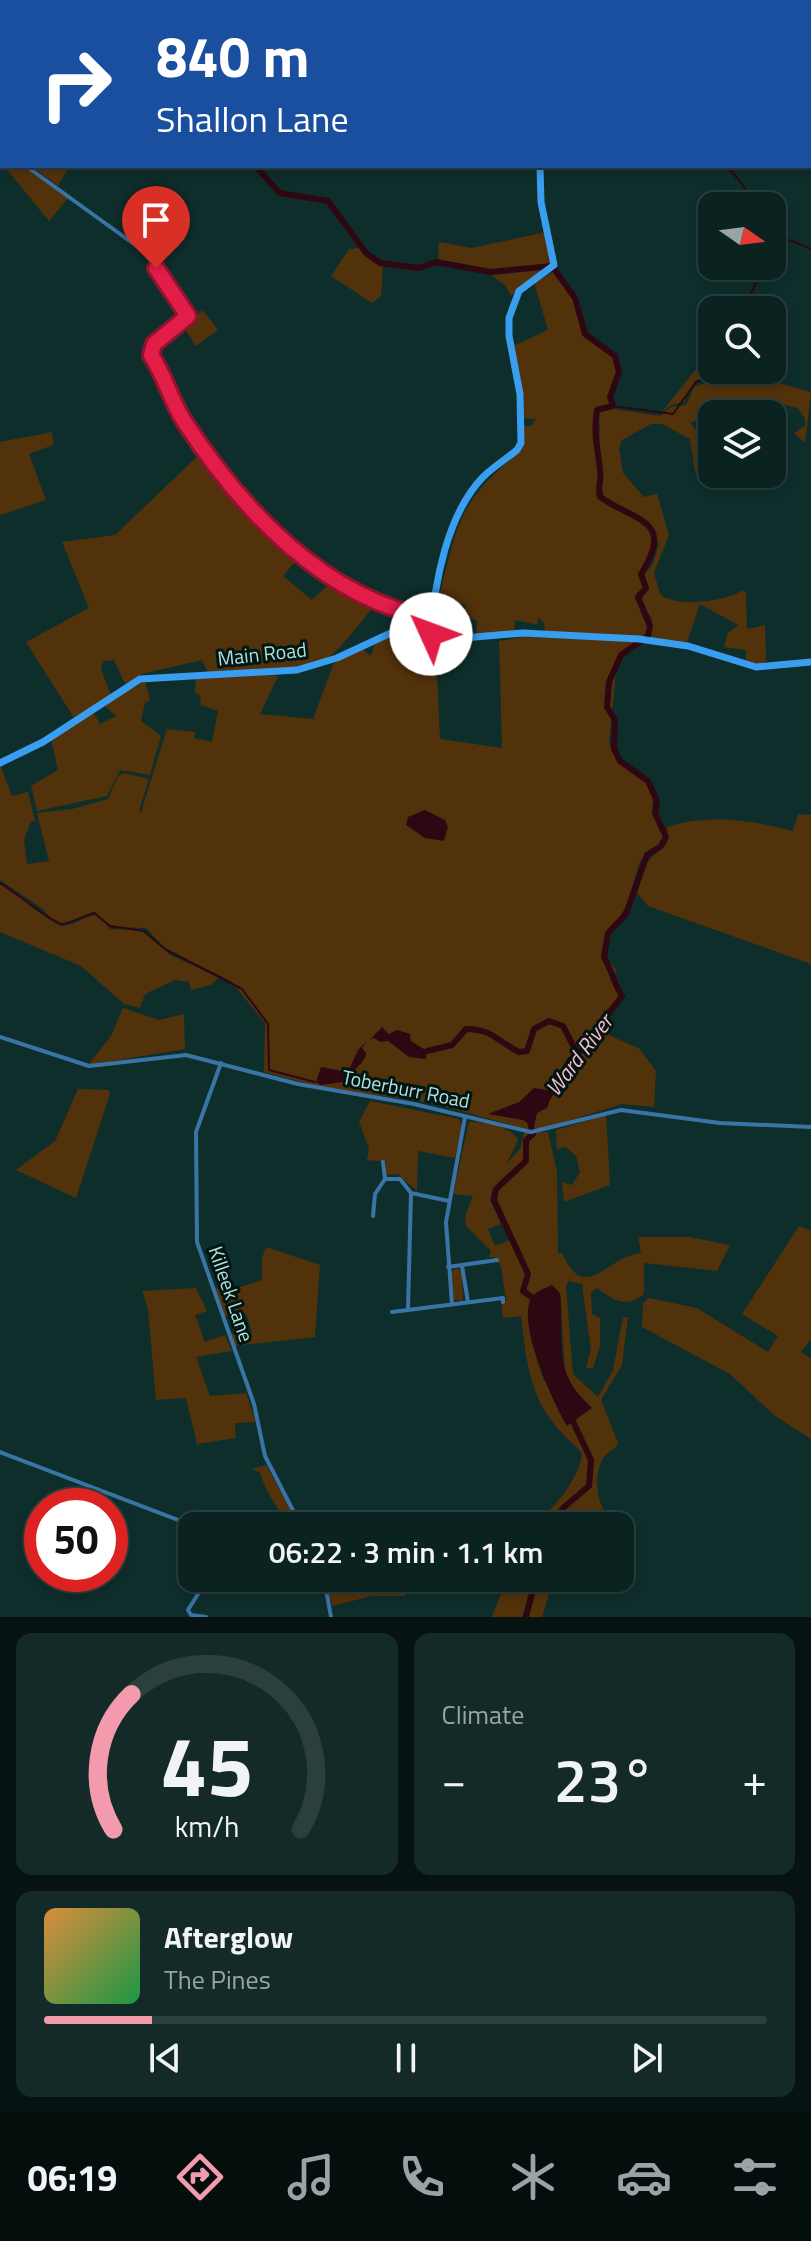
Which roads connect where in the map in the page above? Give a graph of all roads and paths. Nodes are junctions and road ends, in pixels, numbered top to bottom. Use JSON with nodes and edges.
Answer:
{"nodes":[{"id":1,"x":29,"y":168,"type":"edge"},
{"id":2,"x":540,"y":168,"type":"edge"},
{"id":3,"x":432,"y":618,"type":"junction"},
{"id":4,"x":431,"y":634,"type":"junction"},
{"id":5,"x":811,"y":662,"type":"edge"},
{"id":6,"x":0,"y":763,"type":"edge"},
{"id":7,"x":0,"y":1037,"type":"edge"},
{"id":8,"x":221,"y":1063,"type":"junction"},
{"id":9,"x":465,"y":1117,"type":"junction"},
{"id":10,"x":811,"y":1127,"type":"edge"},
{"id":11,"x":385,"y":1165,"type":"dead end"},
{"id":12,"x":385,"y":1179,"type":"junction"},
{"id":13,"x":411,"y":1193,"type":"junction"},
{"id":14,"x":449,"y":1201,"type":"junction"},
{"id":15,"x":373,"y":1216,"type":"dead end"},
{"id":16,"x":497,"y":1260,"type":"dead end"},
{"id":17,"x":462,"y":1266,"type":"junction"},
{"id":18,"x":448,"y":1267,"type":"junction"},
{"id":19,"x":468,"y":1302,"type":"junction"},
{"id":20,"x":503,"y":1302,"type":"dead end"},
{"id":21,"x":452,"y":1304,"type":"junction"},
{"id":22,"x":408,"y":1309,"type":"junction"},
{"id":23,"x":392,"y":1312,"type":"dead end"},
{"id":24,"x":0,"y":1452,"type":"edge"},
{"id":25,"x":294,"y":1512,"type":"edge"},
{"id":26,"x":178,"y":1520,"type":"edge"},
{"id":27,"x":200,"y":1592,"type":"edge"},
{"id":28,"x":327,"y":1592,"type":"edge"},
{"id":29,"x":189,"y":1613,"type":"junction"},
{"id":30,"x":183,"y":1617,"type":"edge"},
{"id":31,"x":206,"y":1617,"type":"edge"},
{"id":32,"x":331,"y":1617,"type":"edge"}],
"edges":[{"from":1,"to":3,"type":"street"},
{"from":2,"to":3,"type":"main road"},
{"from":3,"to":4,"type":"main road"},
{"from":4,"to":5,"type":"main road","name":"Main Road"},
{"from":4,"to":6,"type":"main road","name":"Main Road"},
{"from":7,"to":8,"type":"street","name":"Toberburr Road"},
{"from":8,"to":9,"type":"street","name":"Toberburr Road"},
{"from":8,"to":25,"type":"street","name":"Killeek Lane"},
{"from":9,"to":10,"type":"street","name":"Toberburr Road"},
{"from":9,"to":14,"type":"street"},
{"from":11,"to":12,"type":"street"},
{"from":12,"to":13,"type":"street"},
{"from":12,"to":15,"type":"street"},
{"from":13,"to":14,"type":"street"},
{"from":13,"to":22,"type":"street"},
{"from":14,"to":18,"type":"street"},
{"from":16,"to":17,"type":"street"},
{"from":17,"to":18,"type":"street"},
{"from":17,"to":19,"type":"street"},
{"from":18,"to":21,"type":"street"},
{"from":19,"to":20,"type":"street"},
{"from":19,"to":21,"type":"street"},
{"from":21,"to":22,"type":"street"},
{"from":22,"to":23,"type":"street"},
{"from":24,"to":26,"type":"street"},
{"from":27,"to":29,"type":"street"},
{"from":28,"to":32,"type":"street"},
{"from":29,"to":30,"type":"street"},
{"from":29,"to":31,"type":"street"}]}
